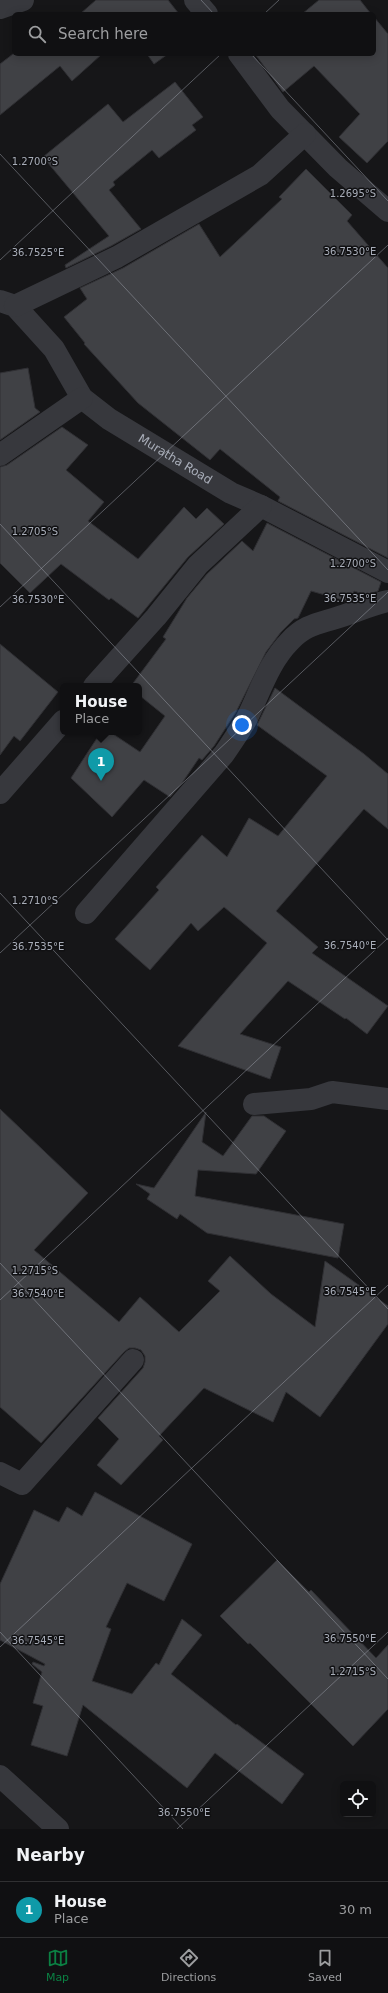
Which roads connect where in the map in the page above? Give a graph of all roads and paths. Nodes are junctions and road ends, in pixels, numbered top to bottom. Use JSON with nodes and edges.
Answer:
{"nodes":[{"id":1,"x":23,"y":0,"type":"edge"},
{"id":2,"x":195,"y":0,"type":"edge"},
{"id":3,"x":0,"y":8,"type":"edge"},
{"id":4,"x":205,"y":12,"type":"edge"},
{"id":5,"x":240,"y":56,"type":"edge"},
{"id":6,"x":305,"y":134,"type":"junction"},
{"id":7,"x":388,"y":212,"type":"edge"},
{"id":8,"x":7,"y":303,"type":"edge"},
{"id":9,"x":82,"y":398,"type":"junction"},
{"id":10,"x":0,"y":455,"type":"edge"},
{"id":11,"x":261,"y":506,"type":"junction"},
{"id":12,"x":388,"y":572,"type":"edge"},
{"id":13,"x":388,"y":601,"type":"edge"},
{"id":14,"x":97,"y":683,"type":"edge"},
{"id":15,"x":60,"y":724,"type":"edge"},
{"id":16,"x":0,"y":793,"type":"edge"},
{"id":17,"x":86,"y":913,"type":"dead end"},
{"id":18,"x":388,"y":1098,"type":"edge"},
{"id":19,"x":254,"y":1104,"type":"dead end"},
{"id":20,"x":134,"y":1360,"type":"dead end"},
{"id":21,"x":0,"y":1473,"type":"edge"},
{"id":22,"x":0,"y":1776,"type":"edge"},
{"id":23,"x":58,"y":1829,"type":"edge"}],
"edges":[{"from":1,"to":3,"type":"street"},
{"from":2,"to":4,"type":"street"},
{"from":5,"to":6,"type":"street"},
{"from":6,"to":7,"type":"street"},
{"from":6,"to":8,"type":"street"},
{"from":8,"to":9,"type":"street","name":"Muratha Road"},
{"from":9,"to":10,"type":"street"},
{"from":9,"to":11,"type":"street","name":"Muratha Road"},
{"from":11,"to":12,"type":"street","name":"Muratha Road"},
{"from":11,"to":14,"type":"street"},
{"from":13,"to":17,"type":"street"},
{"from":15,"to":16,"type":"street"},
{"from":18,"to":19,"type":"street"},
{"from":20,"to":21,"type":"street"},
{"from":22,"to":23,"type":"street"}]}
